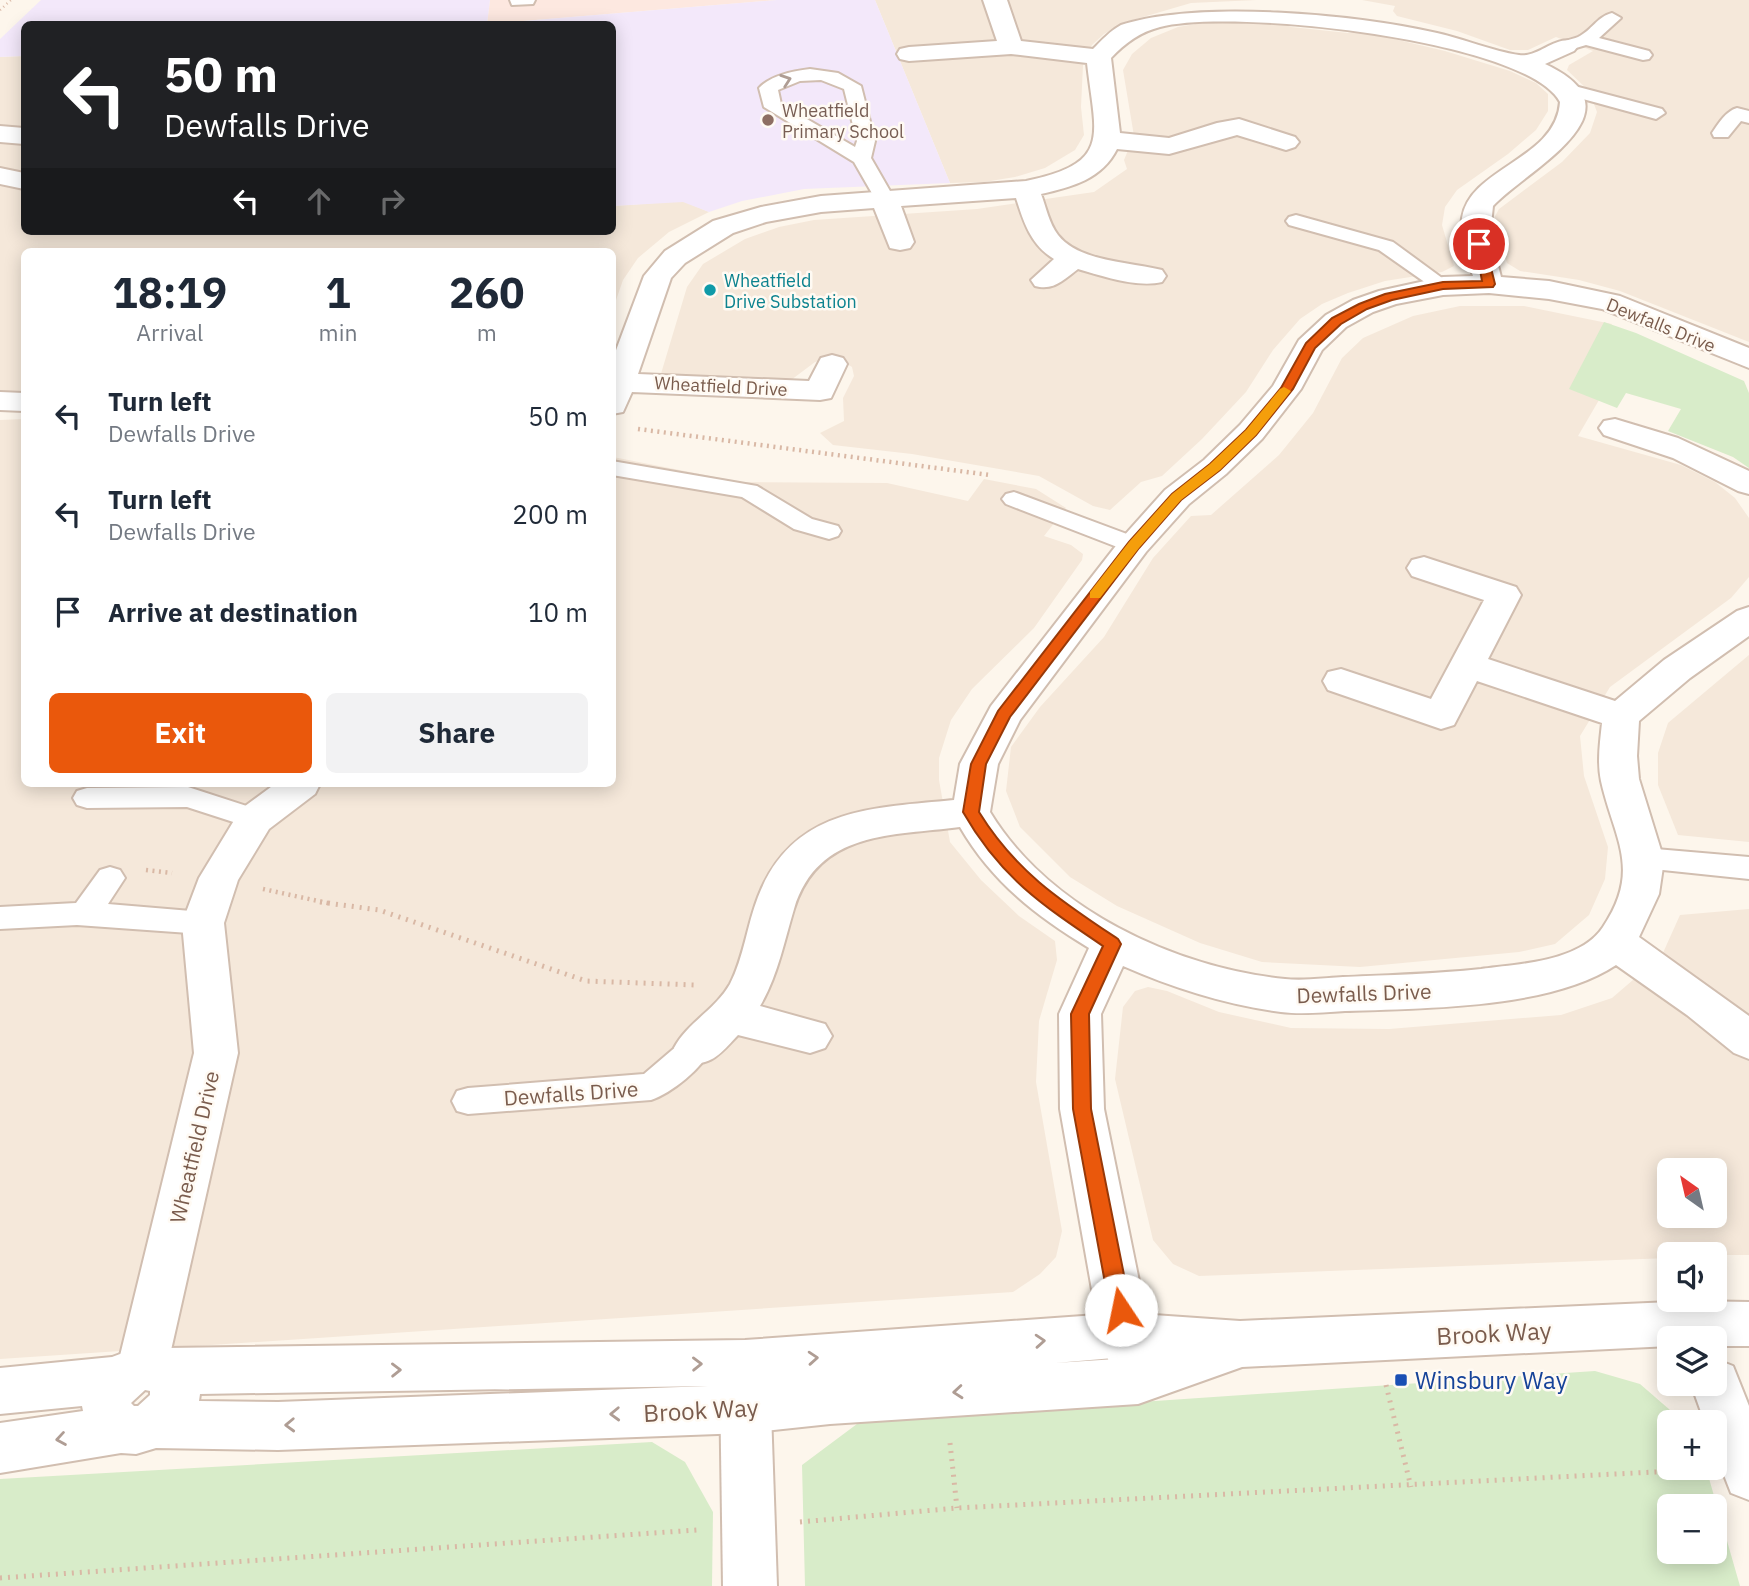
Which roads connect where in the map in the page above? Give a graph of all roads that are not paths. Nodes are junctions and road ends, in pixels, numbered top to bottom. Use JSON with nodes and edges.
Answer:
{"nodes":[{"id":1,"x":527,"y":0,"type":"edge"},
{"id":2,"x":995,"y":0,"type":"edge"},
{"id":3,"x":518,"y":1,"type":"edge"},
{"id":4,"x":1215,"y":5,"type":"edge"},
{"id":5,"x":1612,"y":18,"type":"dead end"},
{"id":6,"x":1576,"y":43,"type":"junction"},
{"id":7,"x":1011,"y":47,"type":"junction"},
{"id":8,"x":909,"y":54,"type":"dead end"},
{"id":9,"x":1643,"y":55,"type":"dead end"},
{"id":10,"x":1099,"y":57,"type":"junction"},
{"id":11,"x":1524,"y":64,"type":"junction"},
{"id":12,"x":1567,"y":89,"type":"junction"},
{"id":13,"x":1656,"y":113,"type":"dead end"},
{"id":14,"x":1749,"y":117,"type":"edge"},
{"id":15,"x":1721,"y":133,"type":"dead end"},
{"id":16,"x":0,"y":134,"type":"edge"},
{"id":17,"x":21,"y":136,"type":"edge"},
{"id":18,"x":1108,"y":140,"type":"junction"},
{"id":19,"x":1286,"y":142,"type":"dead end"},
{"id":20,"x":861,"y":159,"type":"junction"},
{"id":21,"x":0,"y":176,"type":"edge"},
{"id":22,"x":21,"y":180,"type":"edge"},
{"id":23,"x":1026,"y":189,"type":"junction"},
{"id":24,"x":884,"y":198,"type":"junction"},
{"id":25,"x":1296,"y":221,"type":"dead end"},
{"id":26,"x":900,"y":242,"type":"dead end"},
{"id":27,"x":1075,"y":257,"type":"junction"},
{"id":28,"x":1152,"y":275,"type":"dead end"},
{"id":29,"x":1045,"y":280,"type":"dead end"},
{"id":30,"x":1489,"y":284,"type":"junction"},
{"id":31,"x":1443,"y":286,"type":"junction"},
{"id":32,"x":1749,"y":359,"type":"edge"},
{"id":33,"x":619,"y":374,"type":"edge"},
{"id":34,"x":825,"y":389,"type":"dead end"},
{"id":35,"x":0,"y":401,"type":"edge"},
{"id":36,"x":21,"y":402,"type":"edge"},
{"id":37,"x":1615,"y":428,"type":"dead end"},
{"id":38,"x":616,"y":469,"type":"edge"},
{"id":39,"x":1749,"y":484,"type":"edge"},
{"id":40,"x":1014,"y":499,"type":"dead end"},
{"id":41,"x":829,"y":531,"type":"dead end"},
{"id":42,"x":1134,"y":545,"type":"junction"},
{"id":43,"x":1424,"y":568,"type":"dead end"},
{"id":44,"x":1749,"y":619,"type":"edge"},
{"id":45,"x":1467,"y":665,"type":"junction"},
{"id":46,"x":1341,"y":681,"type":"dead end"},
{"id":47,"x":1621,"y":716,"type":"junction"},
{"id":48,"x":297,"y":787,"type":"edge"},
{"id":49,"x":139,"y":791,"type":"edge"},
{"id":50,"x":87,"y":798,"type":"dead end"},
{"id":51,"x":971,"y":812,"type":"junction"},
{"id":52,"x":255,"y":820,"type":"junction"},
{"id":53,"x":1644,"y":859,"type":"junction"},
{"id":54,"x":1749,"y":868,"type":"edge"},
{"id":55,"x":110,"y":878,"type":"dead end"},
{"id":56,"x":86,"y":912,"type":"junction"},
{"id":57,"x":0,"y":918,"type":"edge"},
{"id":58,"x":204,"y":923,"type":"junction"},
{"id":59,"x":1615,"y":942,"type":"junction"},
{"id":60,"x":1112,"y":944,"type":"junction"},
{"id":61,"x":741,"y":1001,"type":"junction"},
{"id":62,"x":810,"y":1036,"type":"dead end"},
{"id":63,"x":1749,"y":1041,"type":"edge"},
{"id":64,"x":696,"y":1048,"type":"joint"},
{"id":65,"x":468,"y":1101,"type":"dead end"},
{"id":66,"x":1749,"y":1324,"type":"edge"},
{"id":67,"x":1727,"y":1327,"type":"edge"},
{"id":68,"x":1657,"y":1332,"type":"edge"},
{"id":69,"x":1132,"y":1358,"type":"junction"},
{"id":70,"x":143,"y":1373,"type":"junction"},
{"id":71,"x":745,"y":1386,"type":"junction"},
{"id":72,"x":0,"y":1391,"type":"edge"},
{"id":73,"x":1720,"y":1396,"type":"edge"},
{"id":74,"x":138,"y":1427,"type":"junction"},
{"id":75,"x":0,"y":1448,"type":"edge"},
{"id":76,"x":1748,"y":1471,"type":"edge"},
{"id":77,"x":750,"y":1586,"type":"edge"}],
"edges":[{"from":1,"to":3,"type":"lane"},
{"from":2,"to":7,"type":"street"},
{"from":4,"to":10,"type":"street"},
{"from":4,"to":11,"type":"street"},
{"from":5,"to":6,"type":"lane"},
{"from":6,"to":9,"type":"lane"},
{"from":6,"to":11,"type":"street"},
{"from":7,"to":8,"type":"street"},
{"from":7,"to":10,"type":"street"},
{"from":10,"to":18,"type":"street"},
{"from":11,"to":12,"type":"street"},
{"from":12,"to":13,"type":"lane"},
{"from":12,"to":30,"type":"street"},
{"from":14,"to":15,"type":"lane"},
{"from":16,"to":17,"type":"street"},
{"from":18,"to":19,"type":"street"},
{"from":18,"to":23,"type":"street","name":"Wheatfield Drive"},
{"from":20,"to":20,"type":"lane","one_way":true},
{"from":20,"to":24,"type":"lane"},
{"from":21,"to":22,"type":"street"},
{"from":23,"to":24,"type":"street","name":"Wheatfield Drive"},
{"from":23,"to":27,"type":"street"},
{"from":24,"to":26,"type":"street"},
{"from":24,"to":33,"type":"street","name":"Wheatfield Drive"},
{"from":25,"to":31,"type":"lane"},
{"from":27,"to":28,"type":"street"},
{"from":27,"to":29,"type":"street"},
{"from":30,"to":31,"type":"street","name":"Dewfalls Drive"},
{"from":30,"to":32,"type":"street","name":"Dewfalls Drive"},
{"from":31,"to":42,"type":"street","name":"Dewfalls Drive"},
{"from":33,"to":34,"type":"street","name":"Wheatfield Drive"},
{"from":35,"to":36,"type":"street"},
{"from":37,"to":39,"type":"street"},
{"from":38,"to":41,"type":"lane"},
{"from":40,"to":42,"type":"lane"},
{"from":42,"to":51,"type":"street","name":"Dewfalls Drive"},
{"from":43,"to":45,"type":"street"},
{"from":44,"to":47,"type":"street"},
{"from":45,"to":46,"type":"street"},
{"from":45,"to":47,"type":"street"},
{"from":47,"to":53,"type":"street","name":"Dewfalls Drive"},
{"from":48,"to":52,"type":"street","name":"Wheatfield Drive"},
{"from":49,"to":50,"type":"lane"},
{"from":49,"to":52,"type":"lane"},
{"from":51,"to":60,"type":"street","name":"Dewfalls Drive"},
{"from":51,"to":61,"type":"street"},
{"from":52,"to":58,"type":"street","name":"Wheatfield Drive"},
{"from":53,"to":54,"type":"lane"},
{"from":53,"to":59,"type":"street","name":"Dewfalls Drive"},
{"from":55,"to":56,"type":"lane"},
{"from":56,"to":57,"type":"lane"},
{"from":56,"to":58,"type":"lane"},
{"from":58,"to":70,"type":"street","name":"Wheatfield Drive"},
{"from":59,"to":60,"type":"street","name":"Dewfalls Drive"},
{"from":59,"to":63,"type":"street"},
{"from":60,"to":69,"type":"street"},
{"from":61,"to":62,"type":"street"},
{"from":61,"to":64,"type":"street","name":"Dewfalls Drive"},
{"from":64,"to":65,"type":"lane","name":"Dewfalls Drive"},
{"from":66,"to":67,"type":"street","name":"Brook Way"},
{"from":68,"to":69,"type":"street","name":"Brook Way"},
{"from":69,"to":71,"type":"street","name":"Brook Way"},
{"from":70,"to":71,"type":"street","name":"Brook Way","one_way":true},
{"from":70,"to":72,"type":"street","name":"Brook Way"},
{"from":70,"to":74,"type":"street","name":"Wheatfield Drive"},
{"from":71,"to":74,"type":"street","name":"Brook Way","one_way":true},
{"from":71,"to":77,"type":"street"},
{"from":73,"to":76,"type":"street"},
{"from":74,"to":75,"type":"street","name":"Brook Way","one_way":true}]}
